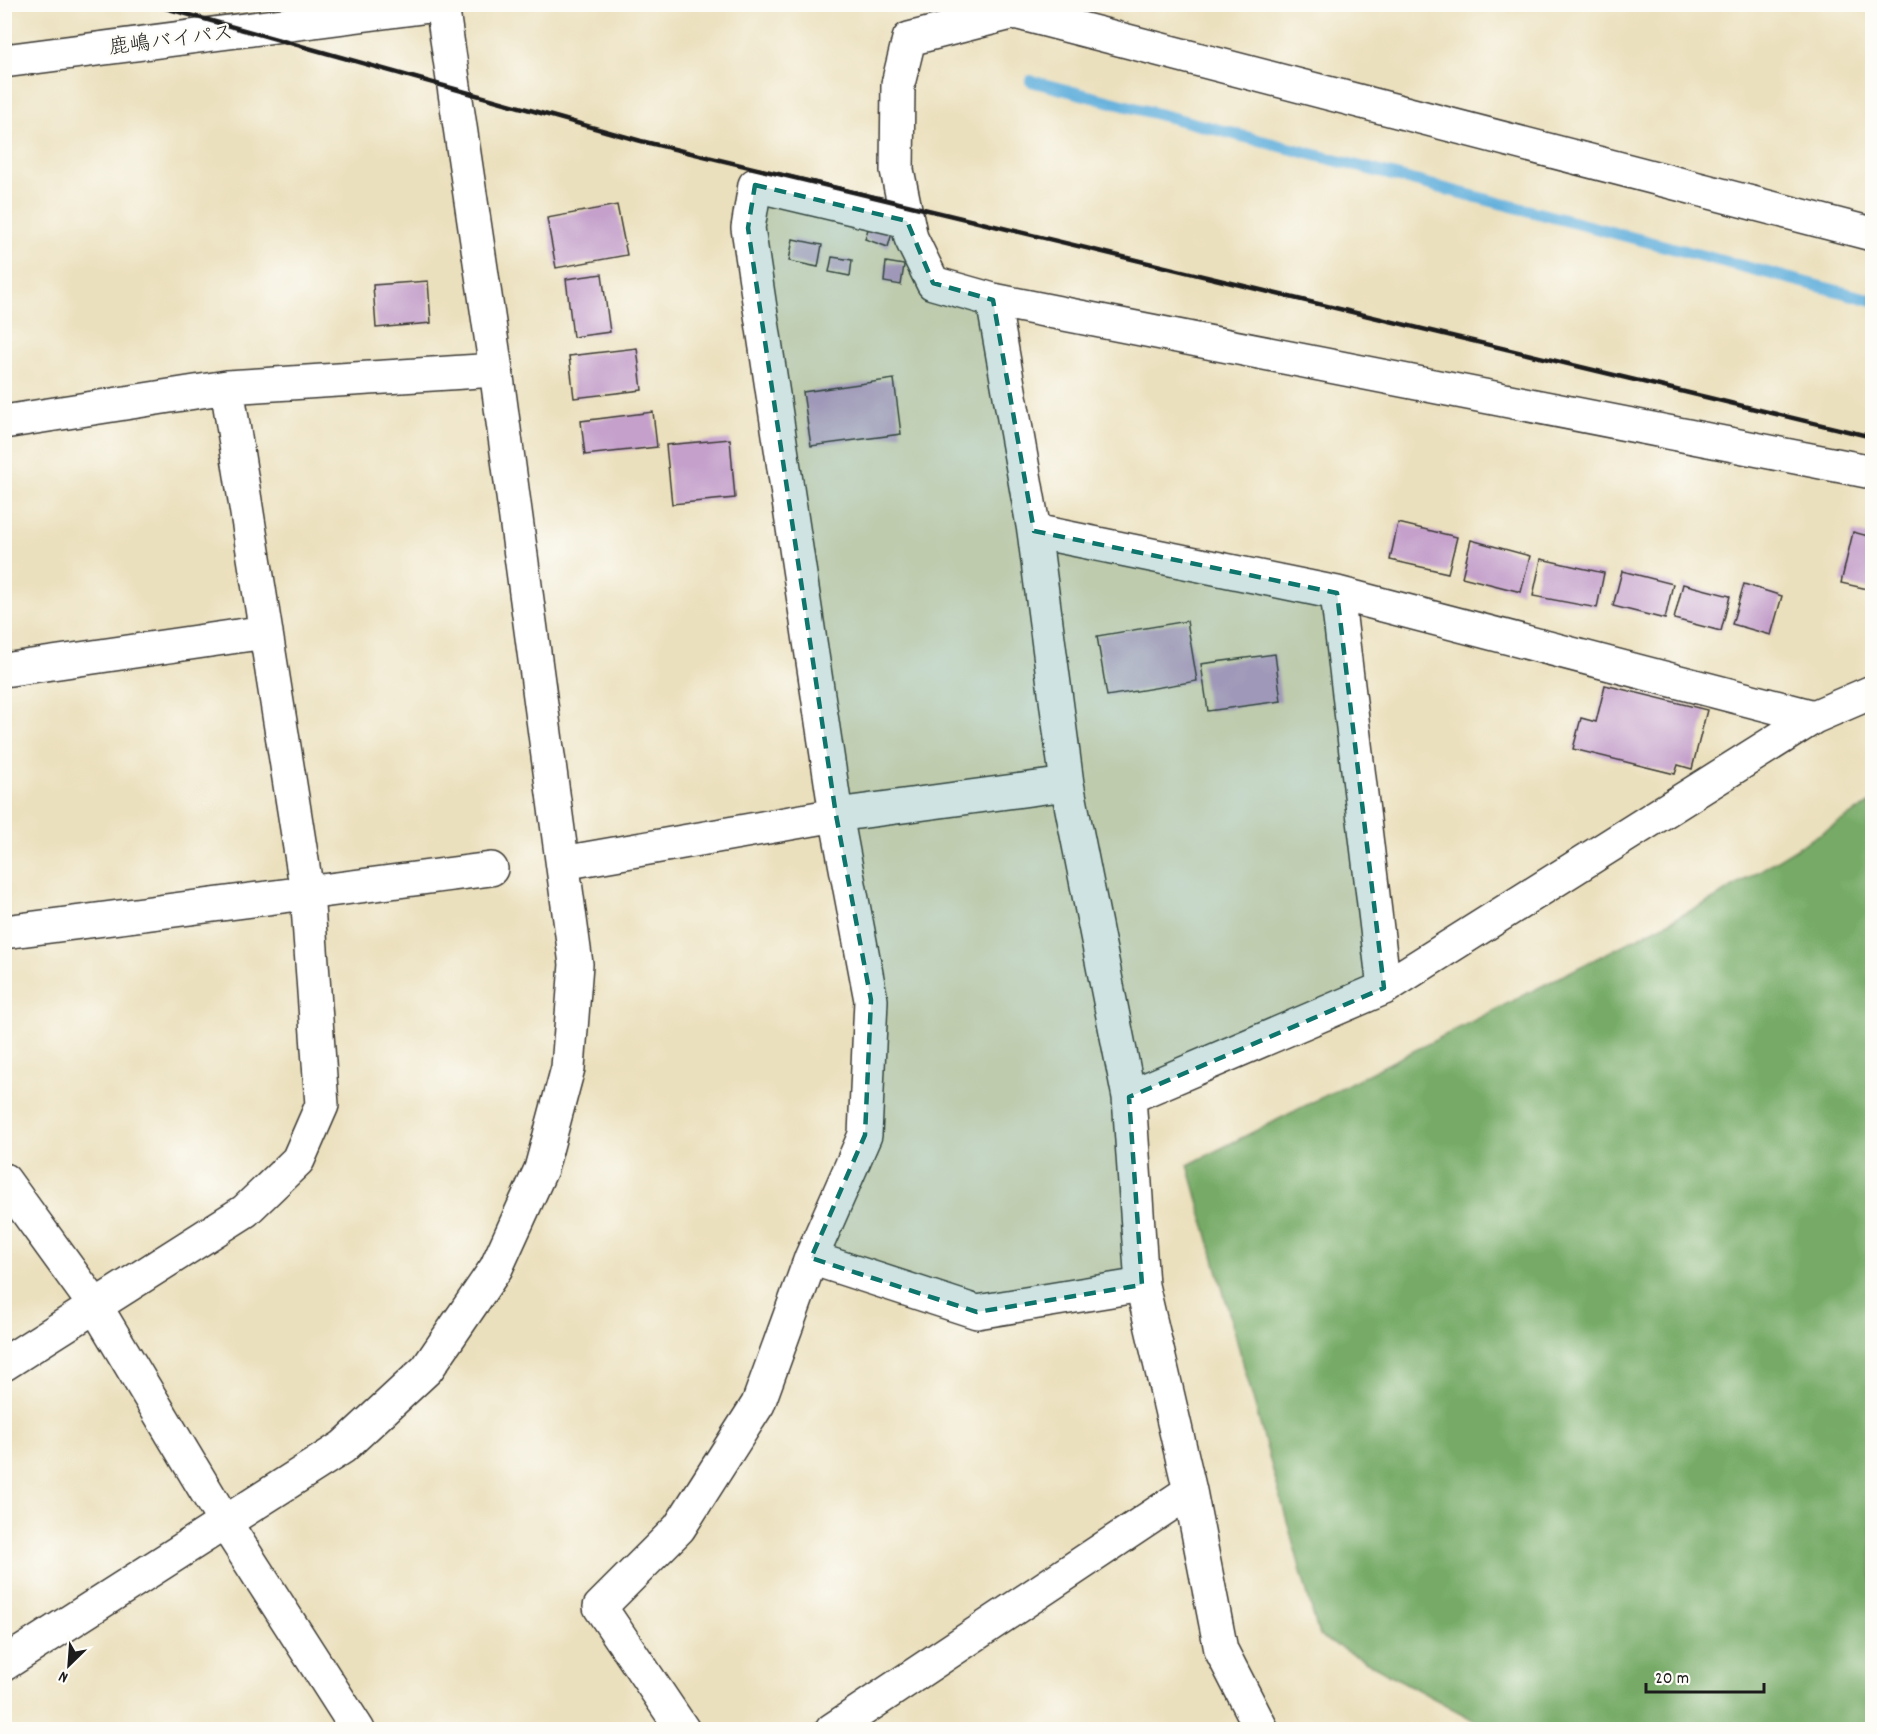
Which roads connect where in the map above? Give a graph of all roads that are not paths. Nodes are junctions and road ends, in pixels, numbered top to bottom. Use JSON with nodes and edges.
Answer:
{"nodes":[{"id":1,"x":443,"y":5,"type":"edge"},
{"id":2,"x":1014,"y":8,"type":"edge"},
{"id":3,"x":4,"y":61,"type":"edge"},
{"id":4,"x":907,"y":220,"type":"junction"},
{"id":5,"x":1872,"y":234,"type":"edge"},
{"id":6,"x":993,"y":300,"type":"junction"},
{"id":7,"x":496,"y":370,"type":"junction"},
{"id":8,"x":227,"y":387,"type":"junction"},
{"id":9,"x":4,"y":422,"type":"edge"},
{"id":10,"x":1872,"y":472,"type":"edge"},
{"id":11,"x":1034,"y":531,"type":"junction"},
{"id":12,"x":1337,"y":593,"type":"junction"},
{"id":13,"x":266,"y":632,"type":"junction"},
{"id":14,"x":4,"y":670,"type":"edge"},
{"id":15,"x":1872,"y":692,"type":"edge"},
{"id":16,"x":1814,"y":717,"type":"junction"},
{"id":17,"x":1067,"y":784,"type":"junction"},
{"id":18,"x":836,"y":815,"type":"junction"},
{"id":19,"x":563,"y":863,"type":"junction"},
{"id":20,"x":490,"y":869,"type":"dead end"},
{"id":21,"x":307,"y":892,"type":"junction"},
{"id":22,"x":4,"y":932,"type":"edge"},
{"id":23,"x":1384,"y":987,"type":"junction"},
{"id":24,"x":1129,"y":1096,"type":"junction"},
{"id":25,"x":4,"y":1180,"type":"edge"},
{"id":26,"x":811,"y":1258,"type":"junction"},
{"id":27,"x":1142,"y":1285,"type":"junction"},
{"id":28,"x":96,"y":1307,"type":"junction"},
{"id":29,"x":4,"y":1364,"type":"edge"},
{"id":30,"x":1190,"y":1491,"type":"junction"},
{"id":31,"x":224,"y":1521,"type":"junction"},
{"id":32,"x":4,"y":1664,"type":"edge"},
{"id":33,"x":358,"y":1730,"type":"edge"},
{"id":34,"x":683,"y":1730,"type":"edge"},
{"id":35,"x":832,"y":1730,"type":"edge"},
{"id":36,"x":1262,"y":1730,"type":"edge"}],
"edges":[{"from":1,"to":3,"type":"main road","name":"鹿嶋バイパス"},
{"from":1,"to":7,"type":"main road"},
{"from":2,"to":4,"type":"main road"},
{"from":2,"to":5,"type":"main road"},
{"from":4,"to":6,"type":"main road"},
{"from":4,"to":18,"type":"main road"},
{"from":6,"to":10,"type":"main road"},
{"from":6,"to":11,"type":"main road"},
{"from":7,"to":8,"type":"main road"},
{"from":7,"to":19,"type":"main road"},
{"from":8,"to":9,"type":"main road"},
{"from":8,"to":13,"type":"main road"},
{"from":11,"to":12,"type":"main road"},
{"from":11,"to":17,"type":"main road"},
{"from":12,"to":16,"type":"main road"},
{"from":12,"to":23,"type":"main road"},
{"from":13,"to":14,"type":"main road"},
{"from":13,"to":21,"type":"main road"},
{"from":15,"to":16,"type":"main road"},
{"from":16,"to":23,"type":"main road"},
{"from":17,"to":18,"type":"main road"},
{"from":17,"to":24,"type":"main road"},
{"from":18,"to":19,"type":"main road"},
{"from":18,"to":26,"type":"main road"},
{"from":19,"to":31,"type":"main road"},
{"from":20,"to":21,"type":"main road"},
{"from":21,"to":22,"type":"main road"},
{"from":21,"to":28,"type":"main road"},
{"from":23,"to":24,"type":"main road"},
{"from":24,"to":27,"type":"main road"},
{"from":25,"to":28,"type":"main road"},
{"from":26,"to":27,"type":"main road"},
{"from":26,"to":34,"type":"main road"},
{"from":27,"to":30,"type":"main road"},
{"from":28,"to":29,"type":"main road"},
{"from":28,"to":31,"type":"main road"},
{"from":30,"to":35,"type":"main road"},
{"from":30,"to":36,"type":"main road"},
{"from":31,"to":32,"type":"main road"},
{"from":31,"to":33,"type":"main road"}]}
